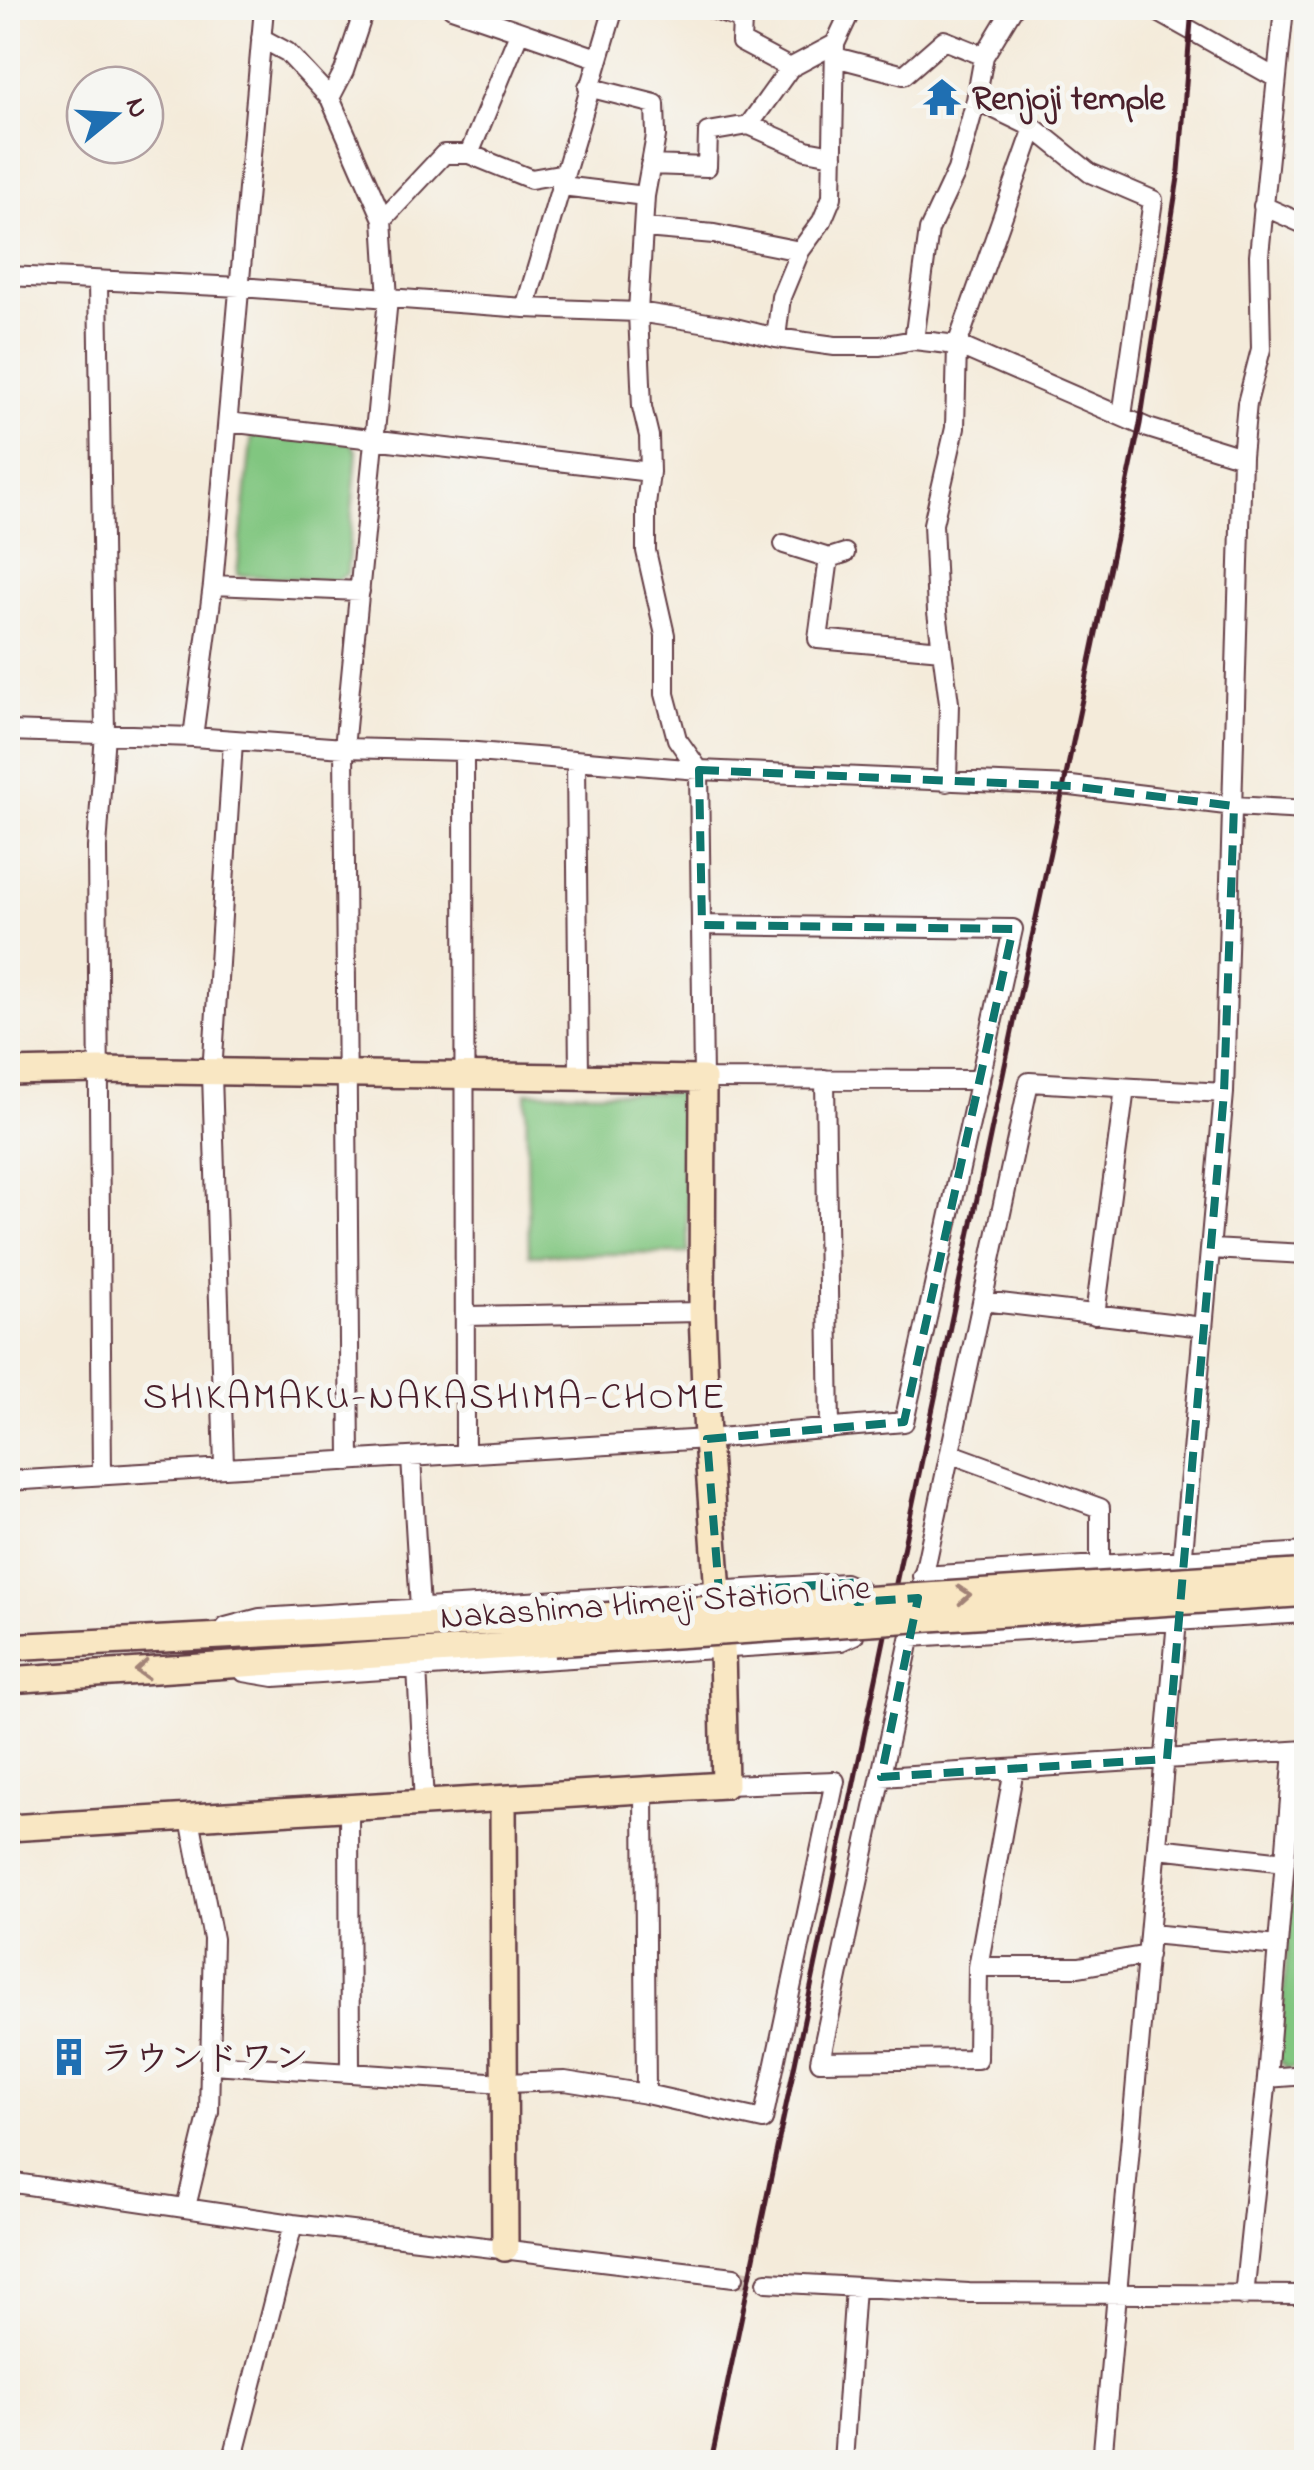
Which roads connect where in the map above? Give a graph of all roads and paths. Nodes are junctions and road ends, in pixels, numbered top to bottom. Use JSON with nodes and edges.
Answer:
{"nodes":[{"id":1,"x":264,"y":8,"type":"edge"},
{"id":2,"x":364,"y":8,"type":"edge"},
{"id":3,"x":452,"y":8,"type":"edge"},
{"id":4,"x":614,"y":8,"type":"edge"},
{"id":5,"x":710,"y":8,"type":"edge"},
{"id":6,"x":852,"y":8,"type":"edge"},
{"id":7,"x":1013,"y":8,"type":"edge"},
{"id":8,"x":1151,"y":8,"type":"edge"},
{"id":9,"x":1284,"y":8,"type":"edge"},
{"id":10,"x":488,"y":15,"type":"edge"},
{"id":11,"x":519,"y":33,"type":"junction"},
{"id":12,"x":261,"y":38,"type":"junction"},
{"id":13,"x":835,"y":50,"type":"junction"},
{"id":14,"x":984,"y":56,"type":"junction"},
{"id":15,"x":597,"y":58,"type":"junction"},
{"id":16,"x":790,"y":68,"type":"junction"},
{"id":17,"x":1276,"y":78,"type":"junction"},
{"id":18,"x":588,"y":88,"type":"junction"},
{"id":19,"x":330,"y":98,"type":"junction"},
{"id":20,"x":976,"y":100,"type":"junction"},
{"id":21,"x":749,"y":125,"type":"junction"},
{"id":22,"x":1034,"y":128,"type":"junction"},
{"id":23,"x":468,"y":154,"type":"junction"},
{"id":24,"x":833,"y":155,"type":"junction"},
{"id":25,"x":650,"y":164,"type":"junction"},
{"id":26,"x":563,"y":180,"type":"junction"},
{"id":27,"x":645,"y":196,"type":"junction"},
{"id":28,"x":1263,"y":206,"type":"junction"},
{"id":29,"x":383,"y":219,"type":"junction"},
{"id":30,"x":1306,"y":225,"type":"edge"},
{"id":31,"x":645,"y":228,"type":"junction"},
{"id":32,"x":800,"y":251,"type":"junction"},
{"id":33,"x":8,"y":276,"type":"edge"},
{"id":34,"x":98,"y":282,"type":"junction"},
{"id":35,"x":240,"y":287,"type":"junction"},
{"id":36,"x":388,"y":298,"type":"junction"},
{"id":37,"x":525,"y":308,"type":"junction"},
{"id":38,"x":638,"y":312,"type":"junction"},
{"id":39,"x":776,"y":338,"type":"junction"},
{"id":40,"x":914,"y":340,"type":"junction"},
{"id":41,"x":957,"y":345,"type":"junction"},
{"id":42,"x":1122,"y":416,"type":"junction"},
{"id":43,"x":228,"y":422,"type":"junction"},
{"id":44,"x":374,"y":439,"type":"junction"},
{"id":45,"x":1242,"y":457,"type":"junction"},
{"id":46,"x":650,"y":472,"type":"junction"},
{"id":47,"x":784,"y":544,"type":"dead end"},
{"id":48,"x":214,"y":585,"type":"junction"},
{"id":49,"x":360,"y":591,"type":"junction"},
{"id":50,"x":942,"y":650,"type":"junction"},
{"id":51,"x":8,"y":731,"type":"edge"},
{"id":52,"x":106,"y":733,"type":"junction"},
{"id":53,"x":194,"y":737,"type":"junction"},
{"id":54,"x":233,"y":741,"type":"junction"},
{"id":55,"x":344,"y":748,"type":"junction"},
{"id":56,"x":464,"y":752,"type":"junction"},
{"id":57,"x":576,"y":761,"type":"junction"},
{"id":58,"x":699,"y":770,"type":"junction"},
{"id":59,"x":948,"y":782,"type":"junction"},
{"id":60,"x":1234,"y":806,"type":"junction"},
{"id":61,"x":1306,"y":810,"type":"edge"},
{"id":62,"x":702,"y":924,"type":"junction"},
{"id":63,"x":100,"y":1070,"type":"junction"},
{"id":64,"x":8,"y":1072,"type":"edge"},
{"id":65,"x":212,"y":1074,"type":"junction"},
{"id":66,"x":347,"y":1074,"type":"junction"},
{"id":67,"x":464,"y":1076,"type":"junction"},
{"id":68,"x":580,"y":1077,"type":"junction"},
{"id":69,"x":704,"y":1079,"type":"junction"},
{"id":70,"x":825,"y":1079,"type":"junction"},
{"id":71,"x":980,"y":1080,"type":"junction"},
{"id":72,"x":1125,"y":1088,"type":"junction"},
{"id":73,"x":1224,"y":1093,"type":"junction"},
{"id":74,"x":1212,"y":1250,"type":"junction"},
{"id":75,"x":1306,"y":1254,"type":"edge"},
{"id":76,"x":982,"y":1301,"type":"junction"},
{"id":77,"x":702,"y":1312,"type":"junction"},
{"id":78,"x":1095,"y":1314,"type":"junction"},
{"id":79,"x":465,"y":1316,"type":"junction"},
{"id":80,"x":1203,"y":1326,"type":"junction"},
{"id":81,"x":830,"y":1429,"type":"junction"},
{"id":82,"x":707,"y":1440,"type":"junction"},
{"id":83,"x":465,"y":1453,"type":"junction"},
{"id":84,"x":952,"y":1454,"type":"junction"},
{"id":85,"x":411,"y":1458,"type":"junction"},
{"id":86,"x":350,"y":1461,"type":"junction"},
{"id":87,"x":224,"y":1466,"type":"junction"},
{"id":88,"x":102,"y":1475,"type":"junction"},
{"id":89,"x":8,"y":1482,"type":"edge"},
{"id":90,"x":1181,"y":1559,"type":"junction"},
{"id":91,"x":1100,"y":1566,"type":"junction"},
{"id":92,"x":922,"y":1576,"type":"junction"},
{"id":93,"x":1303,"y":1583,"type":"edge"},
{"id":94,"x":719,"y":1592,"type":"junction"},
{"id":95,"x":420,"y":1608,"type":"junction"},
{"id":96,"x":1176,"y":1621,"type":"junction"},
{"id":97,"x":553,"y":1631,"type":"junction"},
{"id":98,"x":192,"y":1636,"type":"junction"},
{"id":99,"x":911,"y":1637,"type":"junction"},
{"id":100,"x":8,"y":1647,"type":"edge"},
{"id":101,"x":722,"y":1650,"type":"junction"},
{"id":102,"x":206,"y":1666,"type":"junction"},
{"id":103,"x":417,"y":1667,"type":"junction"},
{"id":104,"x":8,"y":1680,"type":"edge"},
{"id":105,"x":1300,"y":1750,"type":"edge"},
{"id":106,"x":1167,"y":1759,"type":"junction"},
{"id":107,"x":1014,"y":1769,"type":"junction"},
{"id":108,"x":881,"y":1777,"type":"junction"},
{"id":109,"x":725,"y":1785,"type":"junction"},
{"id":110,"x":644,"y":1790,"type":"junction"},
{"id":111,"x":503,"y":1800,"type":"junction"},
{"id":112,"x":424,"y":1804,"type":"junction"},
{"id":113,"x":350,"y":1808,"type":"junction"},
{"id":114,"x":190,"y":1818,"type":"junction"},
{"id":115,"x":8,"y":1828,"type":"edge"},
{"id":116,"x":1158,"y":1848,"type":"junction"},
{"id":117,"x":1285,"y":1862,"type":"junction"},
{"id":118,"x":1150,"y":1934,"type":"junction"},
{"id":119,"x":1278,"y":1946,"type":"junction"},
{"id":120,"x":1148,"y":1955,"type":"junction"},
{"id":121,"x":978,"y":1967,"type":"junction"},
{"id":122,"x":212,"y":2064,"type":"junction"},
{"id":123,"x":350,"y":2071,"type":"junction"},
{"id":124,"x":1306,"y":2075,"type":"edge"},
{"id":125,"x":1267,"y":2078,"type":"junction"},
{"id":126,"x":504,"y":2083,"type":"junction"},
{"id":127,"x":646,"y":2094,"type":"junction"},
{"id":128,"x":8,"y":2182,"type":"edge"},
{"id":129,"x":186,"y":2207,"type":"junction"},
{"id":130,"x":293,"y":2224,"type":"junction"},
{"id":131,"x":505,"y":2248,"type":"junction"},
{"id":132,"x":734,"y":2277,"type":"tunnel mouth"},
{"id":133,"x":768,"y":2282,"type":"tunnel mouth"},
{"id":134,"x":855,"y":2288,"type":"junction"},
{"id":135,"x":1116,"y":2293,"type":"junction"},
{"id":136,"x":1306,"y":2295,"type":"edge"},
{"id":137,"x":1244,"y":2296,"type":"junction"},
{"id":138,"x":232,"y":2462,"type":"edge"},
{"id":139,"x":844,"y":2462,"type":"edge"},
{"id":140,"x":1102,"y":2462,"type":"edge"}],
"edges":[{"from":1,"to":12,"type":"street"},
{"from":2,"to":19,"type":"street"},
{"from":3,"to":10,"type":"street"},
{"from":4,"to":15,"type":"street"},
{"from":5,"to":16,"type":"street"},
{"from":6,"to":13,"type":"street"},
{"from":7,"to":14,"type":"street"},
{"from":8,"to":17,"type":"street"},
{"from":9,"to":17,"type":"street"},
{"from":10,"to":11,"type":"street"},
{"from":11,"to":15,"type":"street"},
{"from":11,"to":23,"type":"street"},
{"from":12,"to":19,"type":"street"},
{"from":12,"to":35,"type":"street"},
{"from":13,"to":14,"type":"street"},
{"from":13,"to":16,"type":"street"},
{"from":13,"to":24,"type":"street"},
{"from":14,"to":20,"type":"street"},
{"from":15,"to":18,"type":"street"},
{"from":16,"to":21,"type":"street"},
{"from":17,"to":28,"type":"street"},
{"from":18,"to":25,"type":"street"},
{"from":18,"to":26,"type":"street"},
{"from":19,"to":29,"type":"street"},
{"from":20,"to":22,"type":"street"},
{"from":20,"to":40,"type":"street"},
{"from":21,"to":24,"type":"street"},
{"from":21,"to":25,"type":"street"},
{"from":22,"to":41,"type":"street"},
{"from":22,"to":42,"type":"street"},
{"from":23,"to":26,"type":"street"},
{"from":23,"to":29,"type":"street"},
{"from":24,"to":32,"type":"street"},
{"from":25,"to":27,"type":"street"},
{"from":26,"to":27,"type":"street"},
{"from":26,"to":37,"type":"street"},
{"from":27,"to":31,"type":"street"},
{"from":28,"to":30,"type":"street"},
{"from":28,"to":45,"type":"street"},
{"from":29,"to":36,"type":"street"},
{"from":31,"to":32,"type":"street"},
{"from":31,"to":38,"type":"street"},
{"from":32,"to":39,"type":"street"},
{"from":33,"to":34,"type":"street"},
{"from":34,"to":35,"type":"street"},
{"from":34,"to":52,"type":"street"},
{"from":35,"to":36,"type":"street"},
{"from":35,"to":43,"type":"street"},
{"from":36,"to":37,"type":"street"},
{"from":36,"to":44,"type":"street"},
{"from":37,"to":38,"type":"street"},
{"from":38,"to":39,"type":"street"},
{"from":38,"to":46,"type":"street"},
{"from":39,"to":40,"type":"street"},
{"from":40,"to":41,"type":"street"},
{"from":41,"to":42,"type":"street"},
{"from":41,"to":50,"type":"street"},
{"from":42,"to":45,"type":"street"},
{"from":43,"to":44,"type":"street"},
{"from":43,"to":48,"type":"street"},
{"from":44,"to":46,"type":"street"},
{"from":44,"to":49,"type":"street"},
{"from":45,"to":60,"type":"street"},
{"from":46,"to":58,"type":"street"},
{"from":47,"to":50,"type":"street"},
{"from":48,"to":49,"type":"street"},
{"from":48,"to":53,"type":"street"},
{"from":49,"to":55,"type":"street"},
{"from":50,"to":59,"type":"street"},
{"from":51,"to":52,"type":"street"},
{"from":52,"to":53,"type":"street"},
{"from":52,"to":63,"type":"street"},
{"from":53,"to":54,"type":"street"},
{"from":54,"to":55,"type":"street"},
{"from":54,"to":65,"type":"street"},
{"from":55,"to":56,"type":"street"},
{"from":55,"to":66,"type":"street"},
{"from":56,"to":57,"type":"street"},
{"from":56,"to":67,"type":"street"},
{"from":57,"to":58,"type":"street"},
{"from":57,"to":68,"type":"street"},
{"from":58,"to":59,"type":"street"},
{"from":58,"to":62,"type":"street"},
{"from":59,"to":60,"type":"street"},
{"from":60,"to":61,"type":"street"},
{"from":60,"to":73,"type":"street"},
{"from":62,"to":69,"type":"street"},
{"from":62,"to":71,"type":"street"},
{"from":63,"to":64,"type":"street"},
{"from":63,"to":65,"type":"street"},
{"from":63,"to":88,"type":"street"},
{"from":65,"to":66,"type":"street"},
{"from":65,"to":87,"type":"street"},
{"from":66,"to":67,"type":"street"},
{"from":66,"to":86,"type":"street"},
{"from":67,"to":68,"type":"street"},
{"from":67,"to":79,"type":"street"},
{"from":68,"to":69,"type":"street"},
{"from":69,"to":70,"type":"street"},
{"from":69,"to":77,"type":"street"},
{"from":70,"to":71,"type":"street"},
{"from":70,"to":81,"type":"street"},
{"from":71,"to":81,"type":"street"},
{"from":72,"to":73,"type":"street"},
{"from":72,"to":76,"type":"street"},
{"from":72,"to":78,"type":"street"},
{"from":73,"to":74,"type":"street"},
{"from":74,"to":75,"type":"street"},
{"from":74,"to":80,"type":"street"},
{"from":76,"to":78,"type":"street"},
{"from":76,"to":84,"type":"street"},
{"from":77,"to":79,"type":"street"},
{"from":77,"to":82,"type":"street"},
{"from":78,"to":80,"type":"street"},
{"from":79,"to":83,"type":"street"},
{"from":80,"to":90,"type":"street"},
{"from":81,"to":82,"type":"street"},
{"from":82,"to":83,"type":"street"},
{"from":82,"to":94,"type":"street"},
{"from":83,"to":85,"type":"street"},
{"from":84,"to":91,"type":"street"},
{"from":84,"to":92,"type":"street"},
{"from":85,"to":86,"type":"street"},
{"from":85,"to":95,"type":"street"},
{"from":86,"to":87,"type":"street"},
{"from":87,"to":88,"type":"street"},
{"from":88,"to":89,"type":"street"},
{"from":90,"to":91,"type":"street"},
{"from":90,"to":93,"type":"street"},
{"from":90,"to":96,"type":"street"},
{"from":91,"to":92,"type":"street"},
{"from":92,"to":99,"type":"street"},
{"from":93,"to":96,"type":"street"},
{"from":93,"to":97,"type":"street","name":"Nakashima Himeji Station Line","bridge":true},
{"from":94,"to":95,"type":"street"},
{"from":94,"to":101,"type":"street"},
{"from":94,"to":101,"type":"street"},
{"from":95,"to":98,"type":"street"},
{"from":96,"to":99,"type":"street"},
{"from":96,"to":106,"type":"street"},
{"from":97,"to":98,"type":"street","name":"Nakashima Himeji Station Line"},
{"from":97,"to":102,"type":"street","name":"Nakashima Himeji Station Line"},
{"from":98,"to":100,"type":"street","name":"Nakashima Himeji Station Line"},
{"from":99,"to":108,"type":"street"},
{"from":101,"to":103,"type":"street"},
{"from":101,"to":109,"type":"street"},
{"from":102,"to":103,"type":"street"},
{"from":102,"to":104,"type":"street","name":"Nakashima Himeji Station Line","one_way":true},
{"from":103,"to":112,"type":"street"},
{"from":105,"to":106,"type":"street"},
{"from":105,"to":117,"type":"street"},
{"from":106,"to":107,"type":"street"},
{"from":106,"to":116,"type":"street"},
{"from":107,"to":108,"type":"street"},
{"from":107,"to":121,"type":"street"},
{"from":108,"to":121,"type":"street"},
{"from":109,"to":110,"type":"street"},
{"from":109,"to":127,"type":"street"},
{"from":110,"to":111,"type":"street"},
{"from":110,"to":127,"type":"street"},
{"from":111,"to":112,"type":"street"},
{"from":111,"to":126,"type":"street"},
{"from":112,"to":113,"type":"street"},
{"from":113,"to":114,"type":"street"},
{"from":113,"to":123,"type":"street"},
{"from":114,"to":115,"type":"street"},
{"from":114,"to":122,"type":"street"},
{"from":116,"to":117,"type":"street"},
{"from":116,"to":118,"type":"street"},
{"from":117,"to":119,"type":"street"},
{"from":118,"to":119,"type":"street"},
{"from":118,"to":120,"type":"street"},
{"from":119,"to":125,"type":"street"},
{"from":120,"to":121,"type":"street"},
{"from":120,"to":135,"type":"street"},
{"from":122,"to":123,"type":"street"},
{"from":122,"to":129,"type":"street"},
{"from":123,"to":126,"type":"street"},
{"from":124,"to":125,"type":"street"},
{"from":125,"to":137,"type":"street"},
{"from":126,"to":127,"type":"street"},
{"from":126,"to":131,"type":"street"},
{"from":128,"to":129,"type":"street"},
{"from":129,"to":130,"type":"street"},
{"from":130,"to":131,"type":"street"},
{"from":130,"to":138,"type":"street"},
{"from":131,"to":132,"type":"street"},
{"from":133,"to":134,"type":"street"},
{"from":134,"to":135,"type":"street"},
{"from":134,"to":139,"type":"street"},
{"from":135,"to":137,"type":"street"},
{"from":135,"to":140,"type":"street"},
{"from":136,"to":137,"type":"street"}]}
